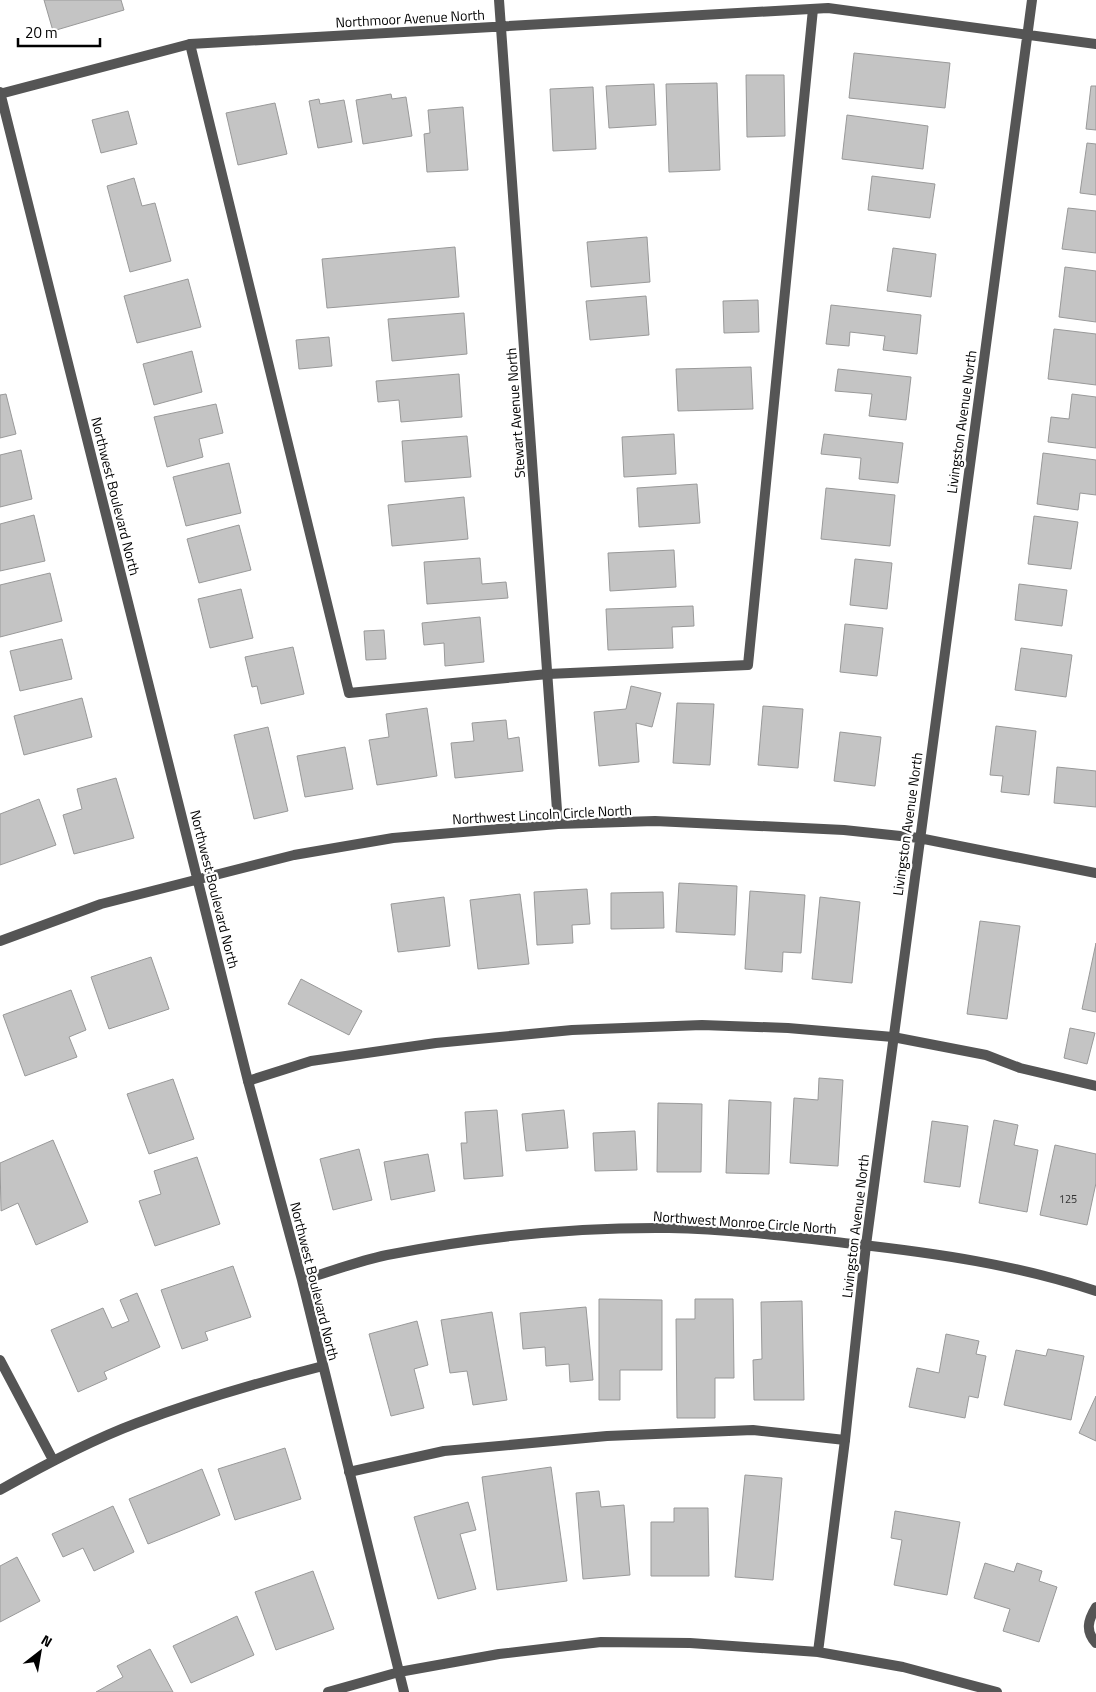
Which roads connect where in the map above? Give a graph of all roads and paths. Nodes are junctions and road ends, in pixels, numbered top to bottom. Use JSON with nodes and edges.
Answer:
{"nodes":[{"id":1,"x":499,"y":0,"type":"edge"},
{"id":2,"x":1032,"y":0,"type":"edge"},
{"id":3,"x":813,"y":9,"type":"junction"},
{"id":4,"x":501,"y":26,"type":"junction"},
{"id":5,"x":1027,"y":34,"type":"junction"},
{"id":6,"x":190,"y":44,"type":"junction"},
{"id":7,"x":1096,"y":44,"type":"edge"},
{"id":8,"x":0,"y":93,"type":"edge"},
{"id":9,"x":548,"y":674,"type":"junction"},
{"id":10,"x":558,"y":824,"type":"junction"},
{"id":11,"x":919,"y":838,"type":"junction"},
{"id":12,"x":1096,"y":873,"type":"edge"},
{"id":13,"x":198,"y":878,"type":"junction"},
{"id":14,"x":0,"y":941,"type":"edge"},
{"id":15,"x":893,"y":1037,"type":"junction"},
{"id":16,"x":248,"y":1081,"type":"junction"},
{"id":17,"x":1096,"y":1086,"type":"edge"},
{"id":18,"x":866,"y":1245,"type":"junction"},
{"id":19,"x":302,"y":1280,"type":"junction"},
{"id":20,"x":1096,"y":1291,"type":"edge"},
{"id":21,"x":0,"y":1360,"type":"edge"},
{"id":22,"x":323,"y":1366,"type":"junction"},
{"id":23,"x":844,"y":1440,"type":"junction"},
{"id":24,"x":53,"y":1460,"type":"junction"},
{"id":25,"x":349,"y":1472,"type":"junction"},
{"id":26,"x":0,"y":1490,"type":"edge"},
{"id":27,"x":1096,"y":1607,"type":"edge"},
{"id":28,"x":1096,"y":1643,"type":"edge"},
{"id":29,"x":818,"y":1652,"type":"junction"},
{"id":30,"x":399,"y":1672,"type":"junction"},
{"id":31,"x":328,"y":1692,"type":"edge"},
{"id":32,"x":404,"y":1692,"type":"edge"},
{"id":33,"x":997,"y":1692,"type":"edge"}],
"edges":[{"from":1,"to":4,"type":"street","name":"Stewart Avenue North"},
{"from":2,"to":5,"type":"street","name":"Livingston Avenue North"},
{"from":3,"to":4,"type":"street","name":"Northmoor Avenue North"},
{"from":3,"to":5,"type":"street","name":"Northmoor Avenue North"},
{"from":3,"to":9,"type":"street"},
{"from":4,"to":6,"type":"street","name":"Northmoor Avenue North"},
{"from":4,"to":9,"type":"street","name":"Stewart Avenue North"},
{"from":5,"to":7,"type":"street","name":"Northmoor Avenue North"},
{"from":5,"to":11,"type":"street","name":"Livingston Avenue North"},
{"from":6,"to":8,"type":"street","name":"Northmoor Avenue North"},
{"from":6,"to":9,"type":"street"},
{"from":8,"to":13,"type":"street","name":"Northwest Boulevard North"},
{"from":9,"to":10,"type":"street","name":"Stewart Avenue North"},
{"from":10,"to":11,"type":"street","name":"Northwest Lincoln Circle North"},
{"from":10,"to":13,"type":"street","name":"Northwest Lincoln Circle North"},
{"from":11,"to":12,"type":"street","name":"Northwest Lincoln Circle North"},
{"from":11,"to":15,"type":"street","name":"Livingston Avenue North"},
{"from":13,"to":14,"type":"street","name":"Northwest Lincoln Circle North"},
{"from":13,"to":16,"type":"street","name":"Northwest Boulevard North"},
{"from":15,"to":16,"type":"street"},
{"from":15,"to":17,"type":"street"},
{"from":15,"to":18,"type":"street","name":"Livingston Avenue North"},
{"from":16,"to":19,"type":"street","name":"Northwest Boulevard North"},
{"from":18,"to":19,"type":"street","name":"Northwest Monroe Circle North"},
{"from":18,"to":20,"type":"street","name":"Northwest Monroe Circle North"},
{"from":18,"to":23,"type":"street","name":"Livingston Avenue North"},
{"from":19,"to":22,"type":"street","name":"Northwest Boulevard North"},
{"from":21,"to":24,"type":"street"},
{"from":22,"to":24,"type":"street"},
{"from":22,"to":25,"type":"street","name":"Northwest Boulevard North"},
{"from":23,"to":25,"type":"street"},
{"from":23,"to":29,"type":"street","name":"Livingston Avenue North"},
{"from":24,"to":26,"type":"street"},
{"from":25,"to":30,"type":"street","name":"Northwest Boulevard North"},
{"from":27,"to":28,"type":"street"},
{"from":29,"to":30,"type":"street"},
{"from":29,"to":33,"type":"street"},
{"from":30,"to":31,"type":"street"},
{"from":30,"to":32,"type":"street","name":"Northwest Boulevard North"}]}
